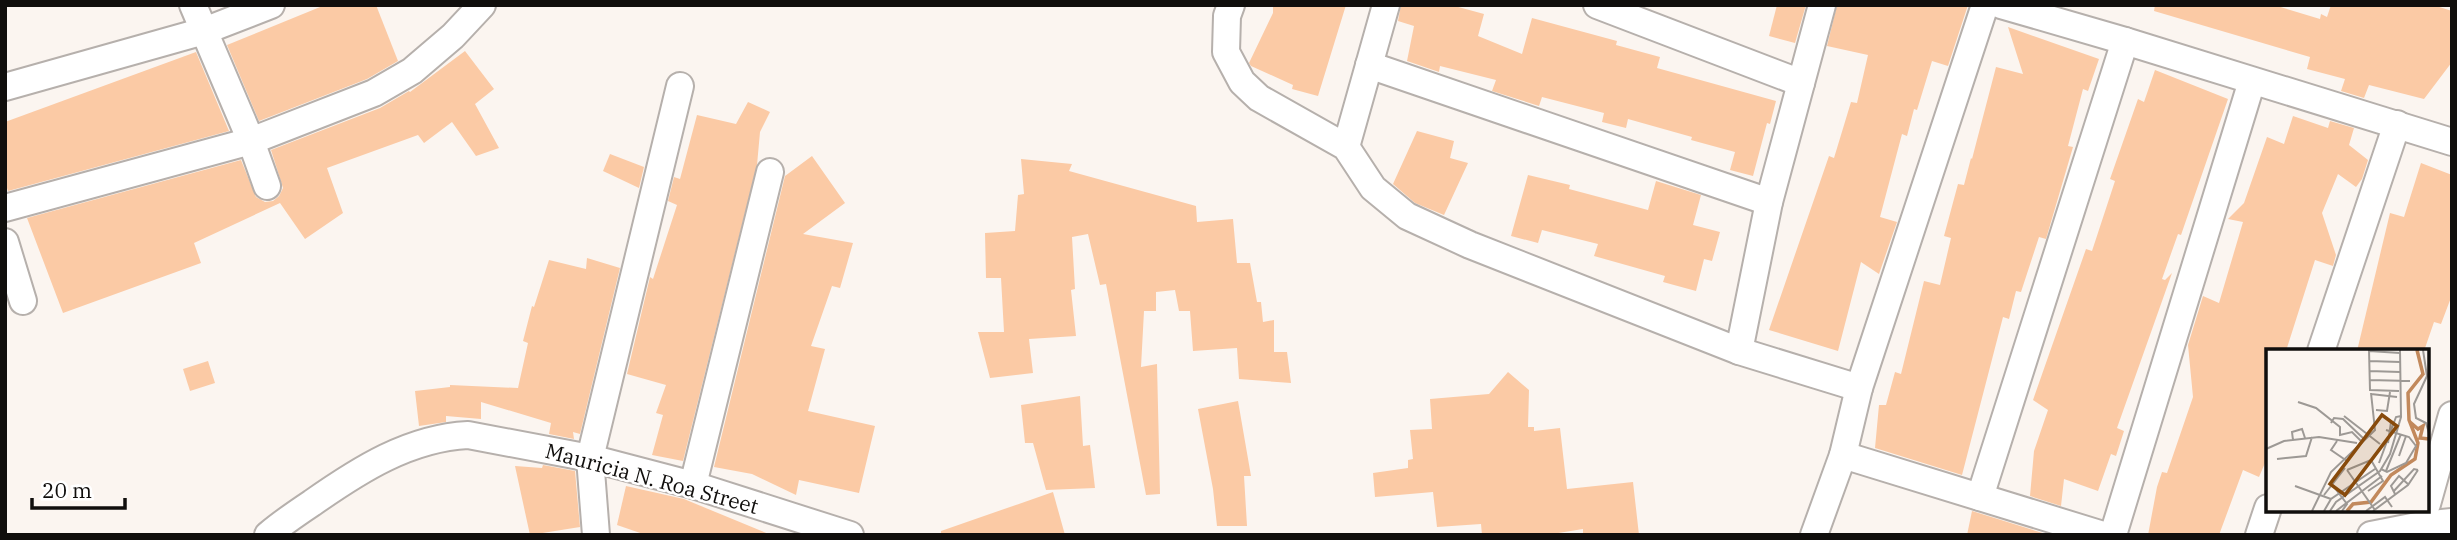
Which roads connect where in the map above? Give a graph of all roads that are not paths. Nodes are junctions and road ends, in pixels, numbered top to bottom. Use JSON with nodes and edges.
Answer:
{"nodes":[{"id":1,"x":193,"y":5,"type":"edge"},
{"id":2,"x":271,"y":5,"type":"edge"},
{"id":3,"x":482,"y":5,"type":"edge"},
{"id":4,"x":1231,"y":5,"type":"edge"},
{"id":5,"x":1386,"y":5,"type":"edge"},
{"id":6,"x":1597,"y":5,"type":"edge"},
{"id":7,"x":1822,"y":5,"type":"edge"},
{"id":8,"x":1985,"y":5,"type":"edge"},
{"id":9,"x":2001,"y":5,"type":"edge"},
{"id":10,"x":204,"y":30,"type":"junction"},
{"id":11,"x":2125,"y":41,"type":"junction"},
{"id":12,"x":1369,"y":65,"type":"junction"},
{"id":13,"x":2252,"y":81,"type":"junction"},
{"id":14,"x":1801,"y":83,"type":"junction"},
{"id":15,"x":680,"y":86,"type":"dead end"},
{"id":16,"x":5,"y":88,"type":"edge"},
{"id":17,"x":2397,"y":124,"type":"junction"},
{"id":18,"x":251,"y":141,"type":"junction"},
{"id":19,"x":2452,"y":142,"type":"edge"},
{"id":20,"x":1346,"y":147,"type":"junction"},
{"id":21,"x":770,"y":172,"type":"dead end"},
{"id":22,"x":267,"y":186,"type":"dead end"},
{"id":23,"x":1769,"y":202,"type":"junction"},
{"id":24,"x":5,"y":208,"type":"edge"},
{"id":25,"x":5,"y":242,"type":"edge"},
{"id":26,"x":23,"y":301,"type":"dead end"},
{"id":27,"x":2322,"y":349,"type":"edge"},
{"id":28,"x":1739,"y":351,"type":"junction"},
{"id":29,"x":1859,"y":388,"type":"junction"},
{"id":30,"x":2452,"y":415,"type":"edge"},
{"id":31,"x":1843,"y":455,"type":"junction"},
{"id":32,"x":590,"y":458,"type":"junction"},
{"id":33,"x":693,"y":485,"type":"junction"},
{"id":34,"x":1980,"y":497,"type":"junction"},
{"id":35,"x":2429,"y":498,"type":"edge"},
{"id":36,"x":2267,"y":512,"type":"edge"},
{"id":37,"x":2425,"y":513,"type":"edge"},
{"id":38,"x":2452,"y":522,"type":"edge"},
{"id":39,"x":268,"y":535,"type":"edge"},
{"id":40,"x":596,"y":535,"type":"edge"},
{"id":41,"x":850,"y":535,"type":"edge"},
{"id":42,"x":1814,"y":535,"type":"edge"},
{"id":43,"x":2102,"y":535,"type":"edge"},
{"id":44,"x":2113,"y":535,"type":"edge"},
{"id":45,"x":2259,"y":535,"type":"edge"},
{"id":46,"x":2371,"y":535,"type":"edge"}],
"edges":[{"from":1,"to":10,"type":"street"},
{"from":2,"to":10,"type":"street"},
{"from":3,"to":18,"type":"street"},
{"from":4,"to":20,"type":"street"},
{"from":5,"to":12,"type":"street"},
{"from":6,"to":14,"type":"street"},
{"from":7,"to":14,"type":"street"},
{"from":8,"to":29,"type":"street"},
{"from":9,"to":11,"type":"street"},
{"from":10,"to":16,"type":"street"},
{"from":10,"to":18,"type":"street"},
{"from":11,"to":13,"type":"street"},
{"from":11,"to":34,"type":"street"},
{"from":12,"to":20,"type":"street"},
{"from":12,"to":23,"type":"street"},
{"from":13,"to":17,"type":"street"},
{"from":13,"to":44,"type":"street"},
{"from":14,"to":23,"type":"street"},
{"from":15,"to":32,"type":"street"},
{"from":17,"to":19,"type":"street"},
{"from":17,"to":27,"type":"street"},
{"from":18,"to":22,"type":"street"},
{"from":18,"to":24,"type":"street"},
{"from":20,"to":28,"type":"street"},
{"from":21,"to":33,"type":"street"},
{"from":23,"to":28,"type":"street"},
{"from":25,"to":26,"type":"street"},
{"from":28,"to":29,"type":"street"},
{"from":29,"to":31,"type":"street"},
{"from":30,"to":35,"type":"street"},
{"from":31,"to":34,"type":"street"},
{"from":31,"to":42,"type":"street"},
{"from":32,"to":33,"type":"street","name":"Mauricia N. Roa Street"},
{"from":32,"to":39,"type":"street","name":"Mauricia N. Roa Street"},
{"from":32,"to":40,"type":"street"},
{"from":33,"to":41,"type":"street","name":"Mauricia N. Roa Street"},
{"from":34,"to":43,"type":"street"},
{"from":36,"to":45,"type":"street"},
{"from":37,"to":38,"type":"street"},
{"from":37,"to":46,"type":"street"}]}
